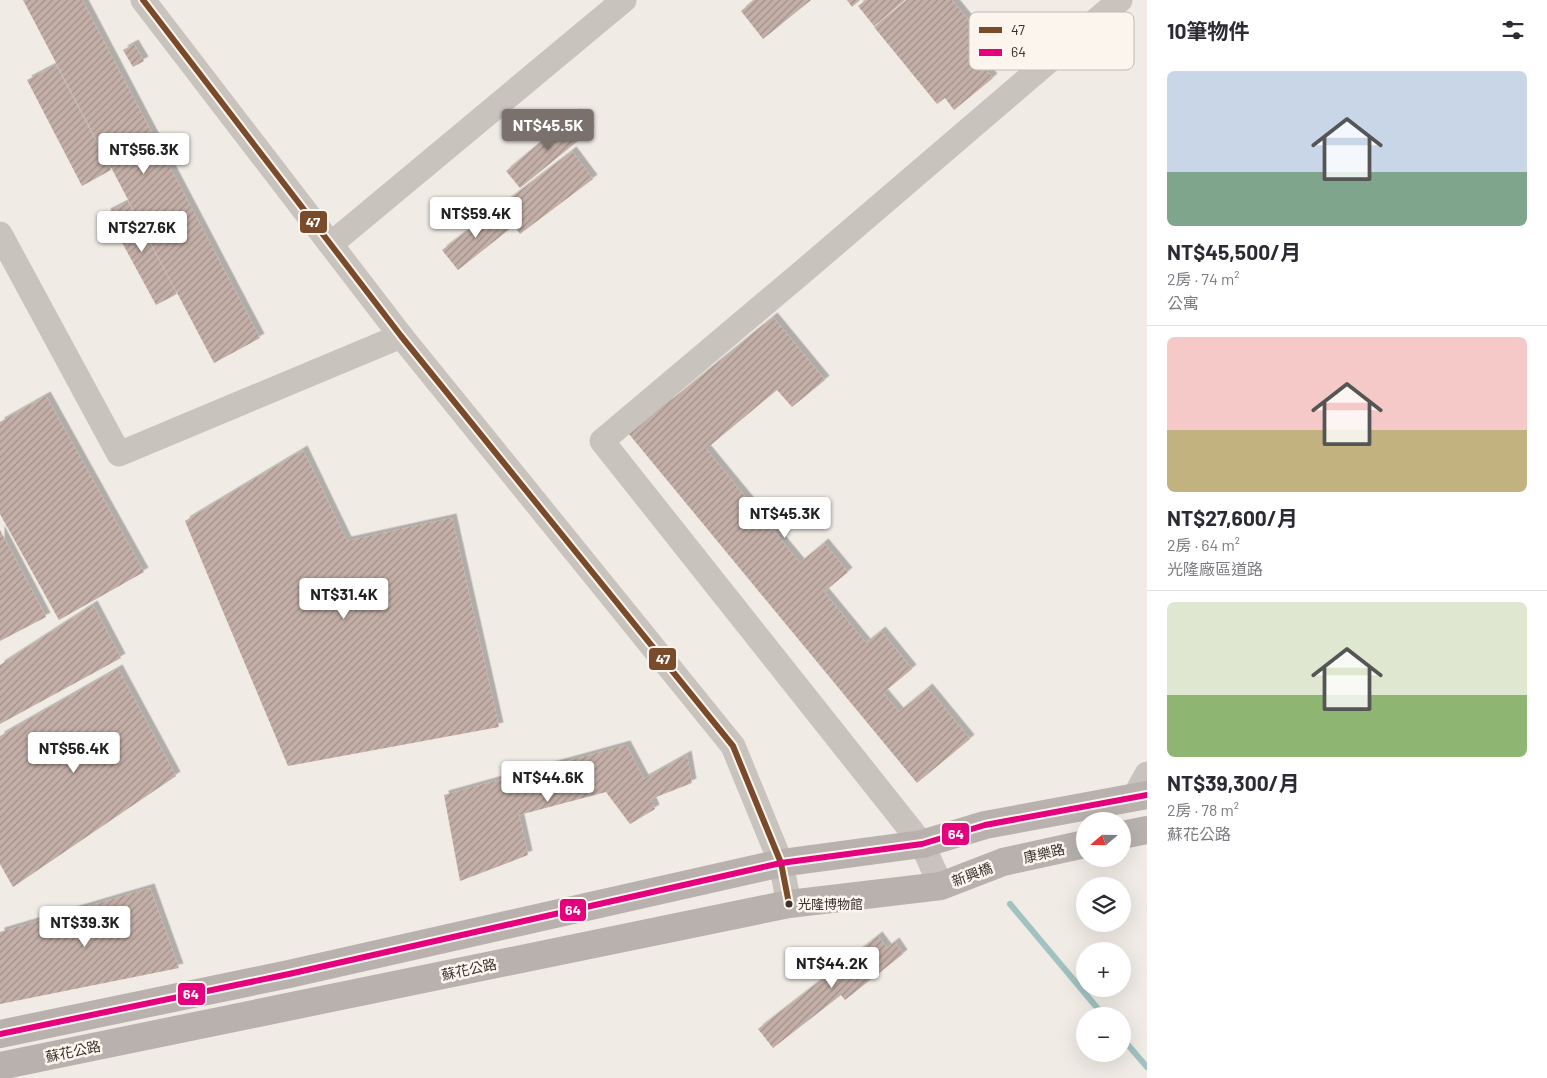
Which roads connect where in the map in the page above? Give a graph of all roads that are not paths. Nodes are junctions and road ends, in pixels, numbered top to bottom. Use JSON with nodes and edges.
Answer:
{"nodes":[{"id":1,"x":142,"y":0,"type":"edge"},
{"id":2,"x":624,"y":0,"type":"edge"},
{"id":3,"x":1120,"y":0,"type":"edge"},
{"id":4,"x":1106,"y":12,"type":"edge"},
{"id":5,"x":1038,"y":70,"type":"edge"},
{"id":6,"x":0,"y":234,"type":"edge"},
{"id":7,"x":331,"y":244,"type":"junction"},
{"id":8,"x":401,"y":336,"type":"junction"},
{"id":9,"x":1147,"y":774,"type":"edge"},
{"id":10,"x":1140,"y":797,"type":"edge"},
{"id":11,"x":1147,"y":830,"type":"edge"},
{"id":12,"x":1131,"y":833,"type":"edge"},
{"id":13,"x":922,"y":844,"type":"junction"},
{"id":14,"x":1076,"y":846,"type":"edge"},
{"id":15,"x":1003,"y":862,"type":"joint"},
{"id":16,"x":781,"y":863,"type":"junction"},
{"id":17,"x":941,"y":886,"type":"junction"},
{"id":18,"x":789,"y":904,"type":"junction"},
{"id":19,"x":0,"y":1034,"type":"edge"},
{"id":20,"x":0,"y":1066,"type":"edge"}],
"edges":[{"from":1,"to":7,"type":"street"},
{"from":2,"to":7,"type":"street"},
{"from":3,"to":4,"type":"street"},
{"from":5,"to":13,"type":"street"},
{"from":6,"to":8,"type":"street"},
{"from":7,"to":8,"type":"street"},
{"from":8,"to":16,"type":"street"},
{"from":9,"to":10,"type":"street"},
{"from":10,"to":13,"type":"main road"},
{"from":11,"to":12,"type":"main road"},
{"from":13,"to":16,"type":"main road"},
{"from":13,"to":17,"type":"street"},
{"from":14,"to":15,"type":"main road","name":"康樂路"},
{"from":15,"to":17,"type":"main road","name":"新興橋"},
{"from":16,"to":18,"type":"street"},
{"from":16,"to":19,"type":"main road"},
{"from":17,"to":18,"type":"main road","name":"蘇花公路"},
{"from":18,"to":20,"type":"main road","name":"蘇花公路"}]}
